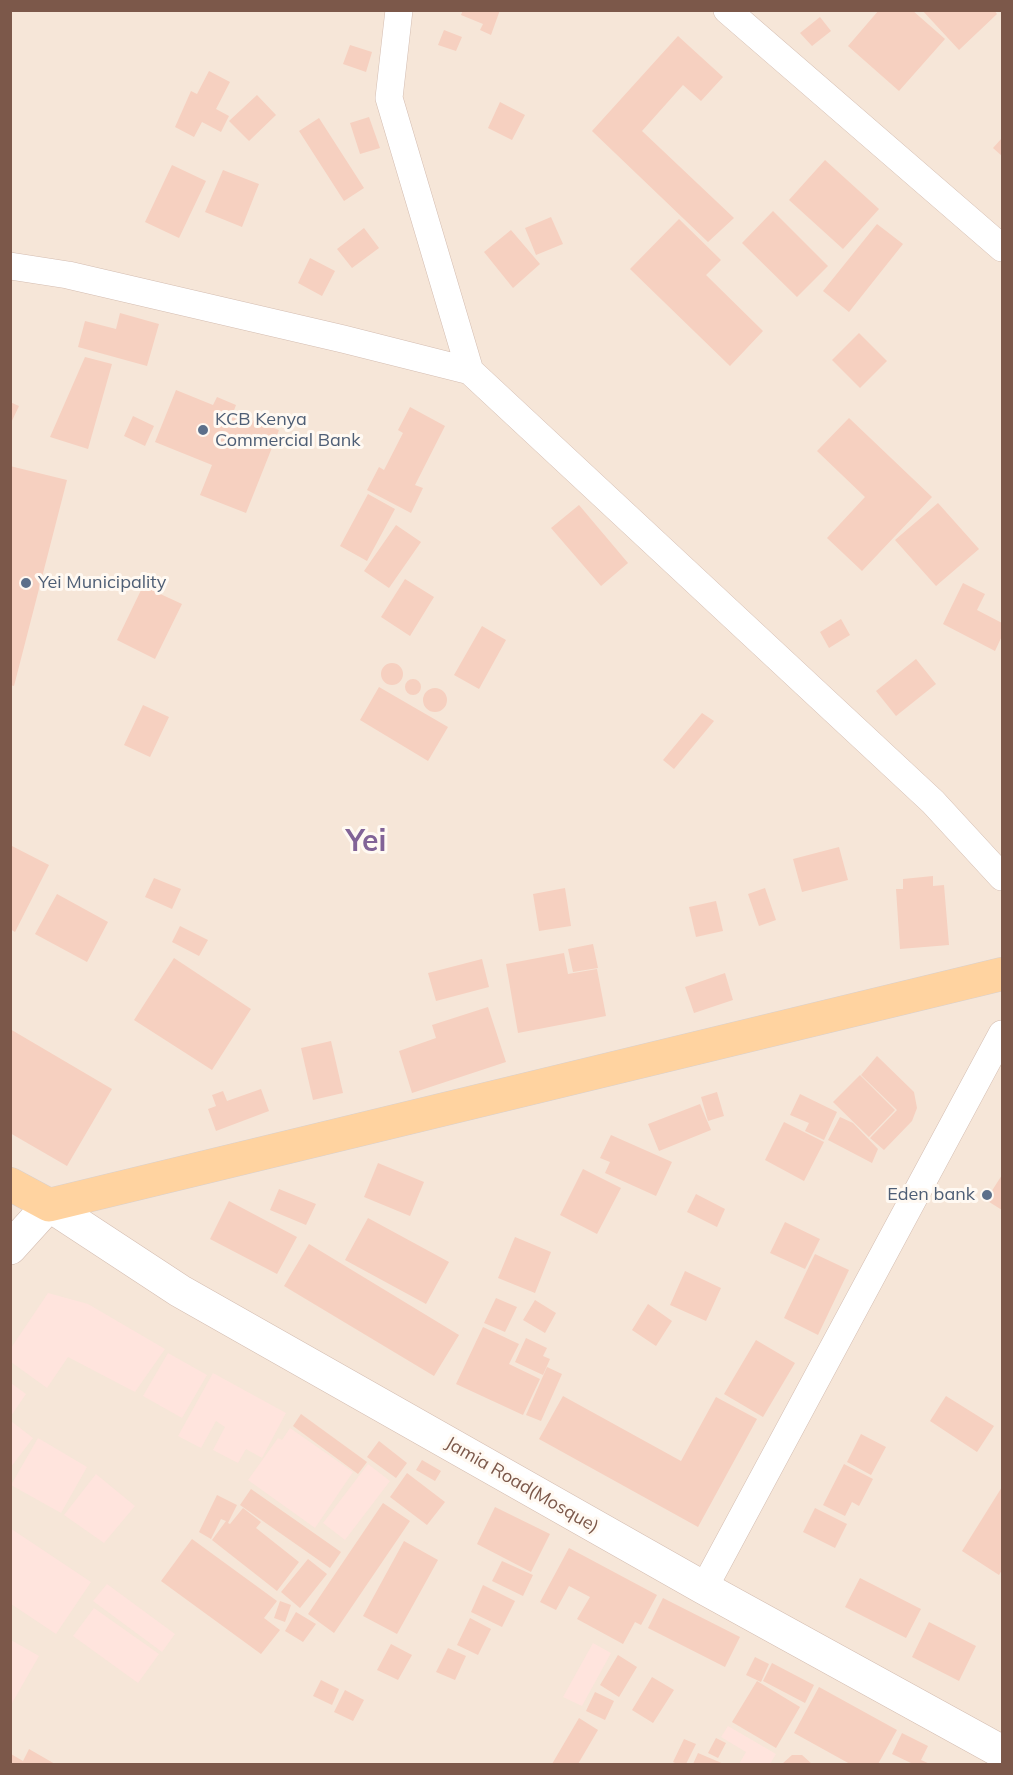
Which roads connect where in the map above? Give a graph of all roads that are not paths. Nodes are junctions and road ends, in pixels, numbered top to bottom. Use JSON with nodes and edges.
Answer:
{"nodes":[{"id":1,"x":399,"y":10,"type":"edge"},
{"id":2,"x":727,"y":10,"type":"edge"},
{"id":3,"x":1002,"y":248,"type":"edge"},
{"id":4,"x":10,"y":266,"type":"edge"},
{"id":5,"x":470,"y":371,"type":"junction"},
{"id":6,"x":1002,"y":877,"type":"edge"},
{"id":7,"x":1002,"y":974,"type":"edge"},
{"id":8,"x":1002,"y":1034,"type":"edge"},
{"id":9,"x":10,"y":1184,"type":"edge"},
{"id":10,"x":49,"y":1205,"type":"junction"},
{"id":11,"x":10,"y":1248,"type":"edge"},
{"id":12,"x":704,"y":1588,"type":"junction"},
{"id":13,"x":1002,"y":1752,"type":"edge"}],
"edges":[{"from":1,"to":5,"type":"street"},
{"from":2,"to":3,"type":"street"},
{"from":4,"to":5,"type":"street"},
{"from":5,"to":6,"type":"street"},
{"from":7,"to":10,"type":"main road"},
{"from":8,"to":12,"type":"street"},
{"from":9,"to":10,"type":"main road"},
{"from":10,"to":11,"type":"street"},
{"from":10,"to":12,"type":"street","name":"Jamia Road(Mosque)"},
{"from":12,"to":13,"type":"street","name":"Jamia Road(Mosque)"}]}
